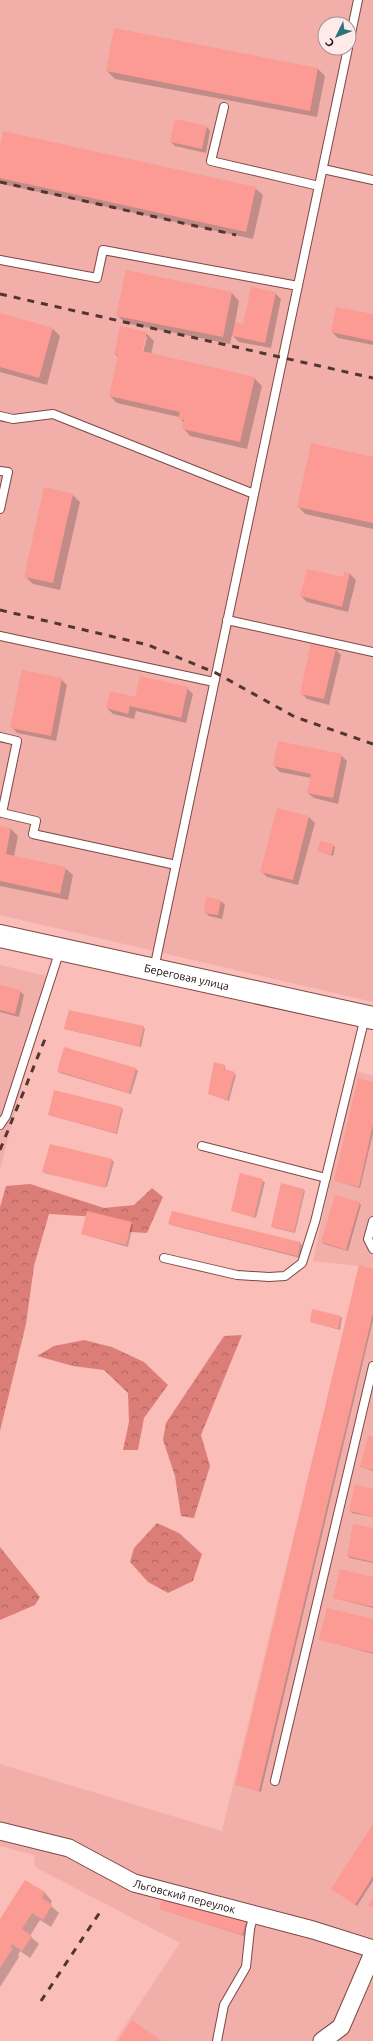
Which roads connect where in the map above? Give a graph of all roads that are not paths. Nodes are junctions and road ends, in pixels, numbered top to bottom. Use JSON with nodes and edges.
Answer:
{"nodes":[{"id":1,"x":358,"y":0,"type":"edge"},
{"id":2,"x":355,"y":16,"type":"edge"},
{"id":3,"x":346,"y":56,"type":"edge"},
{"id":4,"x":224,"y":107,"type":"dead end"},
{"id":5,"x":323,"y":169,"type":"junction"},
{"id":6,"x":373,"y":180,"type":"edge"},
{"id":7,"x":319,"y":186,"type":"junction"},
{"id":8,"x":0,"y":260,"type":"edge"},
{"id":9,"x":298,"y":286,"type":"junction"},
{"id":10,"x":0,"y":416,"type":"edge"},
{"id":11,"x":0,"y":470,"type":"edge"},
{"id":12,"x":254,"y":494,"type":"junction"},
{"id":13,"x":0,"y":509,"type":"edge"},
{"id":14,"x":227,"y":620,"type":"junction"},
{"id":15,"x":0,"y":636,"type":"edge"},
{"id":16,"x":373,"y":652,"type":"edge"},
{"id":17,"x":214,"y":682,"type":"junction"},
{"id":18,"x":0,"y":737,"type":"edge"},
{"id":19,"x":176,"y":865,"type":"junction"},
{"id":20,"x":0,"y":936,"type":"edge"},
{"id":21,"x":61,"y":949,"type":"junction"},
{"id":22,"x":154,"y":970,"type":"junction"},
{"id":23,"x":369,"y":1017,"type":"edge"},
{"id":24,"x":0,"y":1124,"type":"edge"},
{"id":25,"x":202,"y":1146,"type":"dead end"},
{"id":26,"x":326,"y":1178,"type":"junction"},
{"id":27,"x":373,"y":1221,"type":"edge"},
{"id":28,"x":373,"y":1249,"type":"edge"},
{"id":29,"x":164,"y":1258,"type":"dead end"},
{"id":30,"x":373,"y":1366,"type":"edge"},
{"id":31,"x":275,"y":1781,"type":"dead end"},
{"id":32,"x":0,"y":1832,"type":"edge"},
{"id":33,"x":254,"y":1914,"type":"junction"},
{"id":34,"x":373,"y":1949,"type":"edge"},
{"id":35,"x":373,"y":1953,"type":"edge"},
{"id":36,"x":217,"y":2041,"type":"edge"},
{"id":37,"x":322,"y":2041,"type":"edge"}],
"edges":[{"from":1,"to":2,"type":"lane"},
{"from":3,"to":5,"type":"lane"},
{"from":4,"to":7,"type":"lane"},
{"from":5,"to":6,"type":"lane"},
{"from":5,"to":7,"type":"lane"},
{"from":7,"to":9,"type":"lane"},
{"from":8,"to":9,"type":"lane"},
{"from":9,"to":12,"type":"lane"},
{"from":10,"to":12,"type":"lane"},
{"from":11,"to":13,"type":"lane"},
{"from":12,"to":14,"type":"lane"},
{"from":14,"to":16,"type":"lane"},
{"from":14,"to":17,"type":"lane"},
{"from":15,"to":17,"type":"lane"},
{"from":17,"to":19,"type":"lane"},
{"from":18,"to":19,"type":"lane"},
{"from":19,"to":22,"type":"lane"},
{"from":20,"to":21,"type":"street","name":"Береговая улица"},
{"from":21,"to":22,"type":"street","name":"Береговая улица"},
{"from":21,"to":24,"type":"lane"},
{"from":22,"to":23,"type":"street","name":"Береговая улица"},
{"from":23,"to":26,"type":"lane"},
{"from":25,"to":26,"type":"lane"},
{"from":26,"to":29,"type":"lane"},
{"from":27,"to":28,"type":"lane"},
{"from":30,"to":31,"type":"lane"},
{"from":32,"to":33,"type":"street","name":"Льговский переулок"},
{"from":33,"to":34,"type":"street","name":"Льговский переулок"},
{"from":33,"to":36,"type":"lane"},
{"from":35,"to":37,"type":"street"}]}
